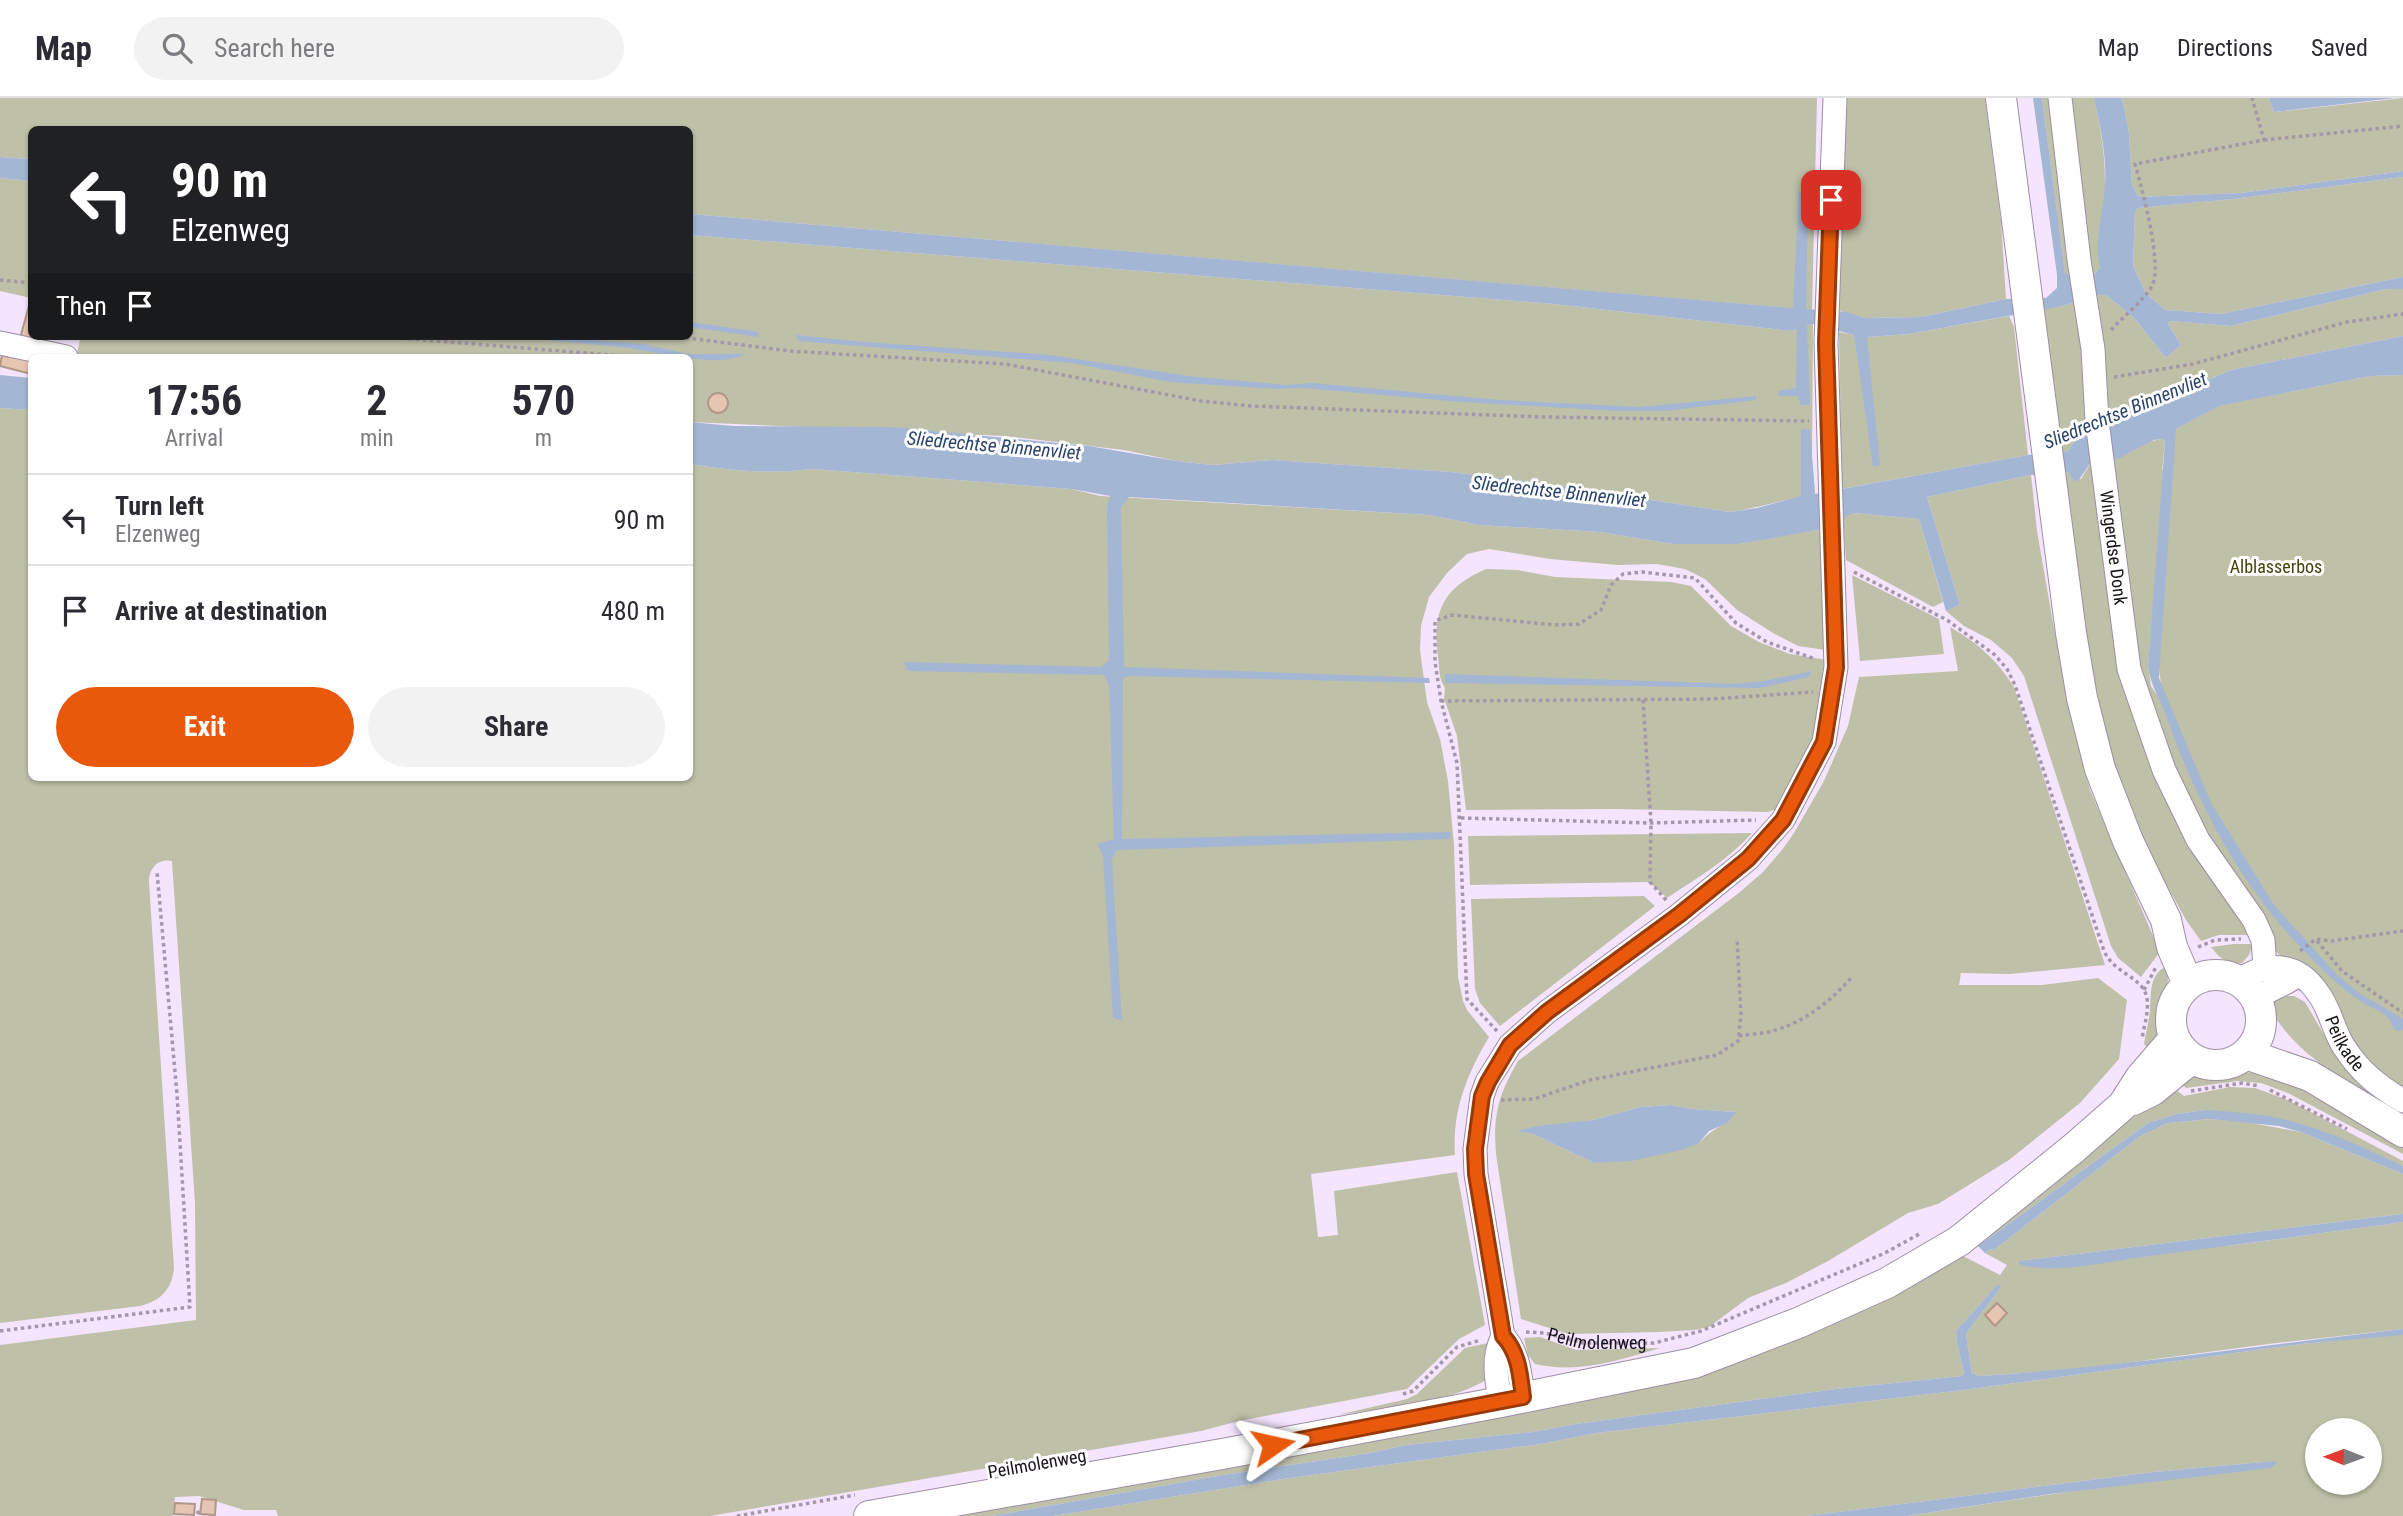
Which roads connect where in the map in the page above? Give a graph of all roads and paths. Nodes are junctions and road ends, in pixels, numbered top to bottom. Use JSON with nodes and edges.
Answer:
{"nodes":[{"id":1,"x":1835,"y":98,"type":"edge"},
{"id":2,"x":2001,"y":98,"type":"edge"},
{"id":3,"x":2060,"y":98,"type":"edge"},
{"id":4,"x":2252,"y":98,"type":"edge"},
{"id":5,"x":2403,"y":126,"type":"edge"},
{"id":6,"x":2264,"y":140,"type":"junction"},
{"id":7,"x":0,"y":280,"type":"edge"},
{"id":8,"x":28,"y":283,"type":"edge"},
{"id":9,"x":2403,"y":314,"type":"edge"},
{"id":10,"x":2122,"y":318,"type":"dead end"},
{"id":11,"x":693,"y":339,"type":"edge"},
{"id":12,"x":424,"y":340,"type":"edge"},
{"id":13,"x":0,"y":343,"type":"edge"},
{"id":14,"x":52,"y":354,"type":"edge"},
{"id":15,"x":599,"y":354,"type":"edge"},
{"id":16,"x":2095,"y":383,"type":"junction"},
{"id":17,"x":1829,"y":421,"type":"junction"},
{"id":18,"x":1834,"y":562,"type":"junction"},
{"id":19,"x":1836,"y":667,"type":"junction"},
{"id":20,"x":1832,"y":690,"type":"junction"},
{"id":21,"x":1643,"y":700,"type":"junction"},
{"id":22,"x":1441,"y":701,"type":"junction"},
{"id":23,"x":1461,"y":818,"type":"junction"},
{"id":24,"x":1783,"y":820,"type":"junction"},
{"id":25,"x":1651,"y":823,"type":"junction"},
{"id":26,"x":157,"y":872,"type":"dead end"},
{"id":27,"x":1679,"y":915,"type":"junction"},
{"id":28,"x":2403,"y":931,"type":"edge"},
{"id":29,"x":1737,"y":937,"type":"dead end"},
{"id":30,"x":2316,"y":939,"type":"junction"},
{"id":31,"x":2263,"y":940,"type":"junction"},
{"id":32,"x":2300,"y":950,"type":"dead end"},
{"id":33,"x":2184,"y":953,"type":"junction"},
{"id":34,"x":2265,"y":968,"type":"junction"},
{"id":35,"x":2298,"y":975,"type":"junction"},
{"id":36,"x":1851,"y":978,"type":"dead end"},
{"id":37,"x":2198,"y":980,"type":"junction"},
{"id":38,"x":2144,"y":990,"type":"junction"},
{"id":39,"x":2247,"y":990,"type":"junction"},
{"id":40,"x":2403,"y":1013,"type":"edge"},
{"id":41,"x":1738,"y":1036,"type":"junction"},
{"id":42,"x":2252,"y":1044,"type":"junction"},
{"id":43,"x":1510,"y":1045,"type":"junction"},
{"id":44,"x":2172,"y":1059,"type":"junction"},
{"id":45,"x":1482,"y":1096,"type":"junction"},
{"id":46,"x":2403,"y":1101,"type":"edge"},
{"id":47,"x":2403,"y":1132,"type":"edge"},
{"id":48,"x":2357,"y":1134,"type":"dead end"},
{"id":49,"x":1931,"y":1227,"type":"dead end"},
{"id":50,"x":0,"y":1331,"type":"edge"},
{"id":51,"x":1503,"y":1336,"type":"junction"},
{"id":52,"x":1398,"y":1395,"type":"dead end"},
{"id":53,"x":1512,"y":1400,"type":"junction"},
{"id":54,"x":866,"y":1505,"type":"edge"},
{"id":55,"x":197,"y":1511,"type":"dead end"},
{"id":56,"x":201,"y":1516,"type":"edge"},
{"id":57,"x":737,"y":1516,"type":"edge"}],
"edges":[{"from":1,"to":17,"type":"street"},
{"from":2,"to":33,"type":"main road"},
{"from":3,"to":16,"type":"street","name":"Wingerdse Donk"},
{"from":4,"to":6,"type":"path"},
{"from":5,"to":6,"type":"path"},
{"from":6,"to":10,"type":"path"},
{"from":7,"to":8,"type":"path"},
{"from":9,"to":16,"type":"path"},
{"from":11,"to":17,"type":"path"},
{"from":12,"to":15,"type":"path"},
{"from":13,"to":14,"type":"street"},
{"from":16,"to":31,"type":"street","name":"Wingerdse Donk"},
{"from":17,"to":18,"type":"street"},
{"from":18,"to":19,"type":"street"},
{"from":18,"to":38,"type":"path"},
{"from":19,"to":20,"type":"street"},
{"from":19,"to":22,"type":"path"},
{"from":20,"to":21,"type":"path"},
{"from":20,"to":24,"type":"street"},
{"from":21,"to":22,"type":"path"},
{"from":21,"to":25,"type":"path"},
{"from":22,"to":23,"type":"path"},
{"from":23,"to":25,"type":"path"},
{"from":23,"to":43,"type":"path"},
{"from":24,"to":25,"type":"path"},
{"from":24,"to":27,"type":"street"},
{"from":25,"to":27,"type":"path"},
{"from":26,"to":50,"type":"path"},
{"from":27,"to":43,"type":"street"},
{"from":28,"to":30,"type":"path"},
{"from":29,"to":41,"type":"path"},
{"from":30,"to":32,"type":"path"},
{"from":30,"to":40,"type":"path"},
{"from":31,"to":33,"type":"path"},
{"from":31,"to":34,"type":"street","name":"Wingerdse Donk"},
{"from":33,"to":37,"type":"main road"},
{"from":33,"to":38,"type":"path"},
{"from":34,"to":35,"type":"street"},
{"from":34,"to":39,"type":"street"},
{"from":35,"to":39,"type":"street"},
{"from":35,"to":46,"type":"street","name":"Peilkade"},
{"from":36,"to":41,"type":"path"},
{"from":37,"to":39,"type":"main road"},
{"from":37,"to":44,"type":"main road"},
{"from":38,"to":44,"type":"path"},
{"from":39,"to":42,"type":"main road"},
{"from":41,"to":45,"type":"path"},
{"from":42,"to":44,"type":"main road"},
{"from":42,"to":47,"type":"main road"},
{"from":43,"to":45,"type":"street"},
{"from":44,"to":48,"type":"path"},
{"from":44,"to":53,"type":"main road","name":"Peilmolenweg"},
{"from":45,"to":51,"type":"street"},
{"from":49,"to":51,"type":"path","name":"Peilmolenweg"},
{"from":51,"to":52,"type":"path","name":"Peilmolenweg"},
{"from":51,"to":53,"type":"street"},
{"from":53,"to":54,"type":"main road","name":"Peilmolenweg"},
{"from":54,"to":57,"type":"path"},
{"from":55,"to":56,"type":"path"}]}
